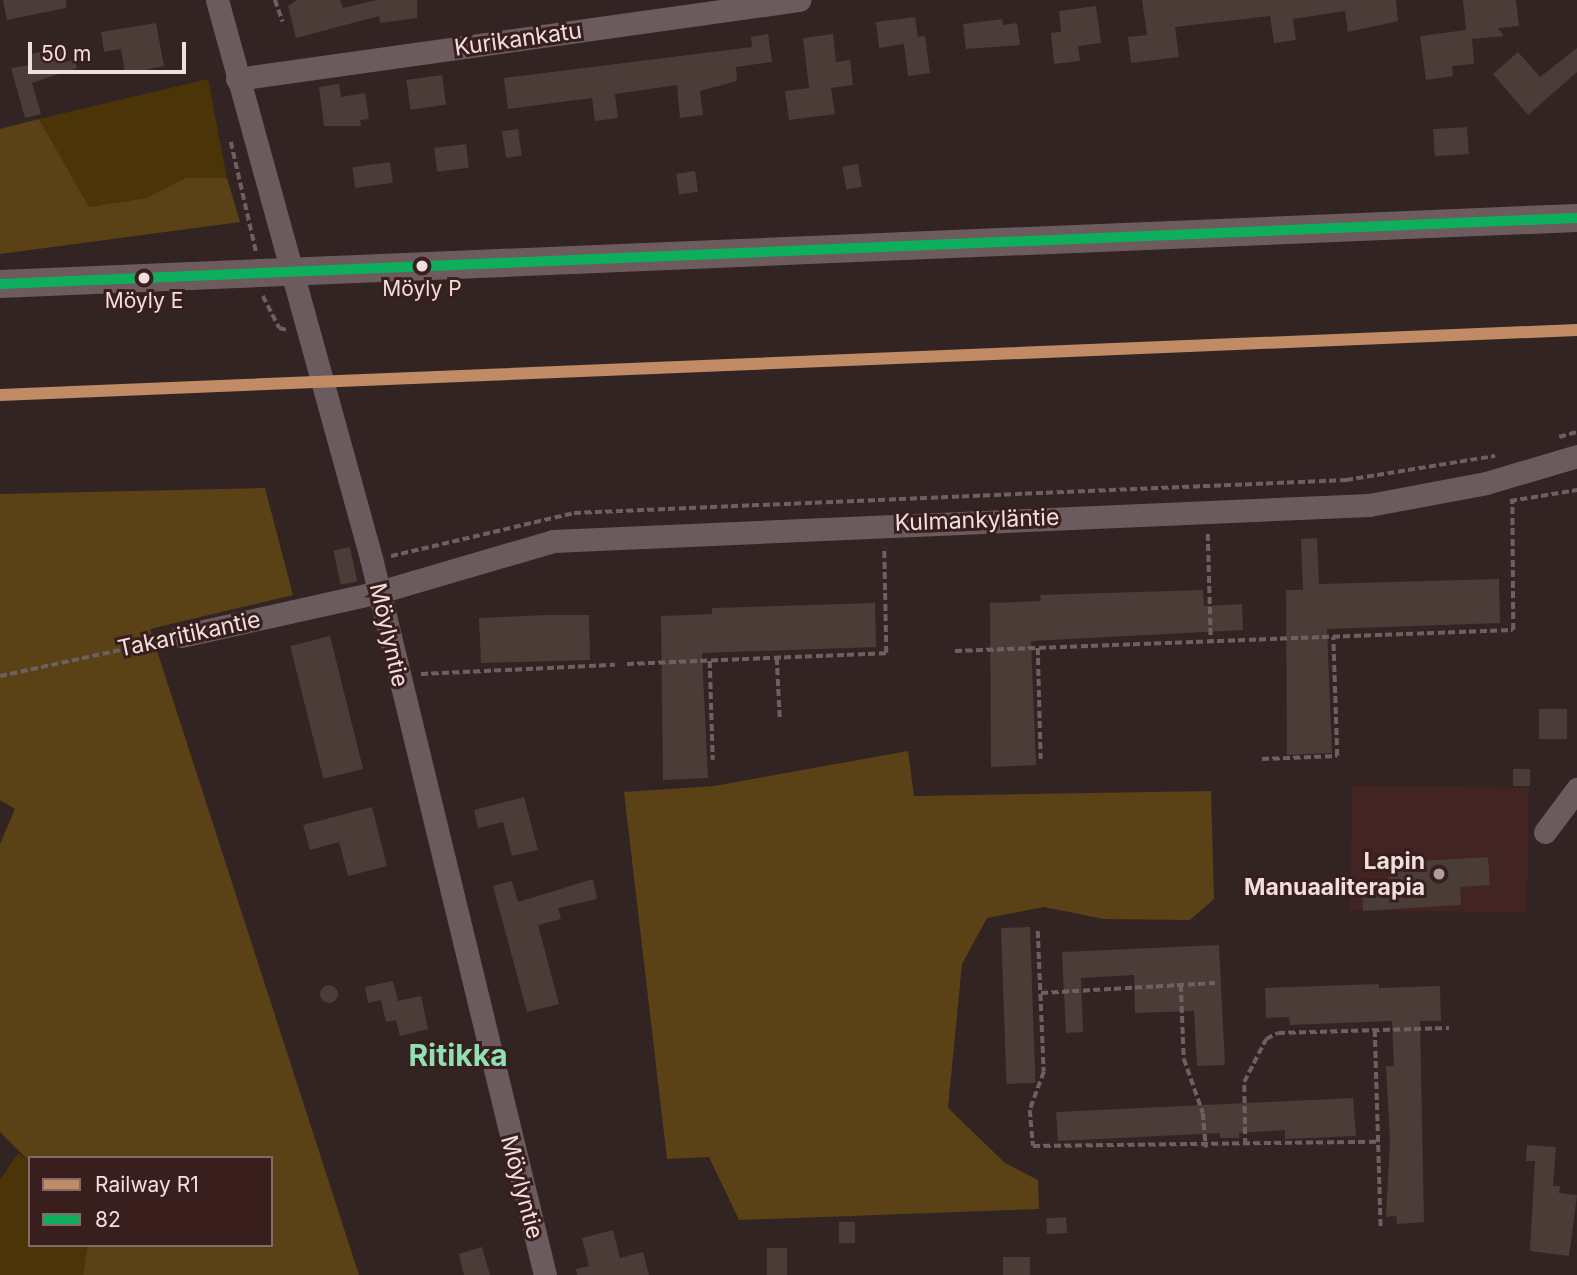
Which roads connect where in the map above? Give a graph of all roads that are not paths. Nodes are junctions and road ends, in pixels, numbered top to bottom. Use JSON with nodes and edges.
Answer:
{"nodes":[{"id":1,"x":217,"y":0,"type":"edge"},
{"id":2,"x":799,"y":0,"type":"edge"},
{"id":3,"x":237,"y":79,"type":"junction"},
{"id":4,"x":1577,"y":218,"type":"edge"},
{"id":5,"x":294,"y":273,"type":"junction"},
{"id":6,"x":0,"y":284,"type":"edge"},
{"id":7,"x":1577,"y":456,"type":"edge"},
{"id":8,"x":379,"y":592,"type":"junction"},
{"id":9,"x":181,"y":636,"type":"road end"},
{"id":10,"x":1577,"y":789,"type":"edge"},
{"id":11,"x":1545,"y":832,"type":"dead end"},
{"id":12,"x":545,"y":1275,"type":"edge"}],
"edges":[{"from":1,"to":3,"type":"street","name":"Möylyntie"},
{"from":2,"to":3,"type":"street","name":"Kurikankatu"},
{"from":3,"to":5,"type":"street","name":"Möylyntie"},
{"from":4,"to":5,"type":"main road"},
{"from":5,"to":6,"type":"main road"},
{"from":5,"to":8,"type":"street","name":"Möylyntie"},
{"from":7,"to":8,"type":"street","name":"Kulmankyläntie"},
{"from":8,"to":9,"type":"street","name":"Takaritikantie"},
{"from":8,"to":12,"type":"street","name":"Möylyntie"},
{"from":10,"to":11,"type":"street"}]}
